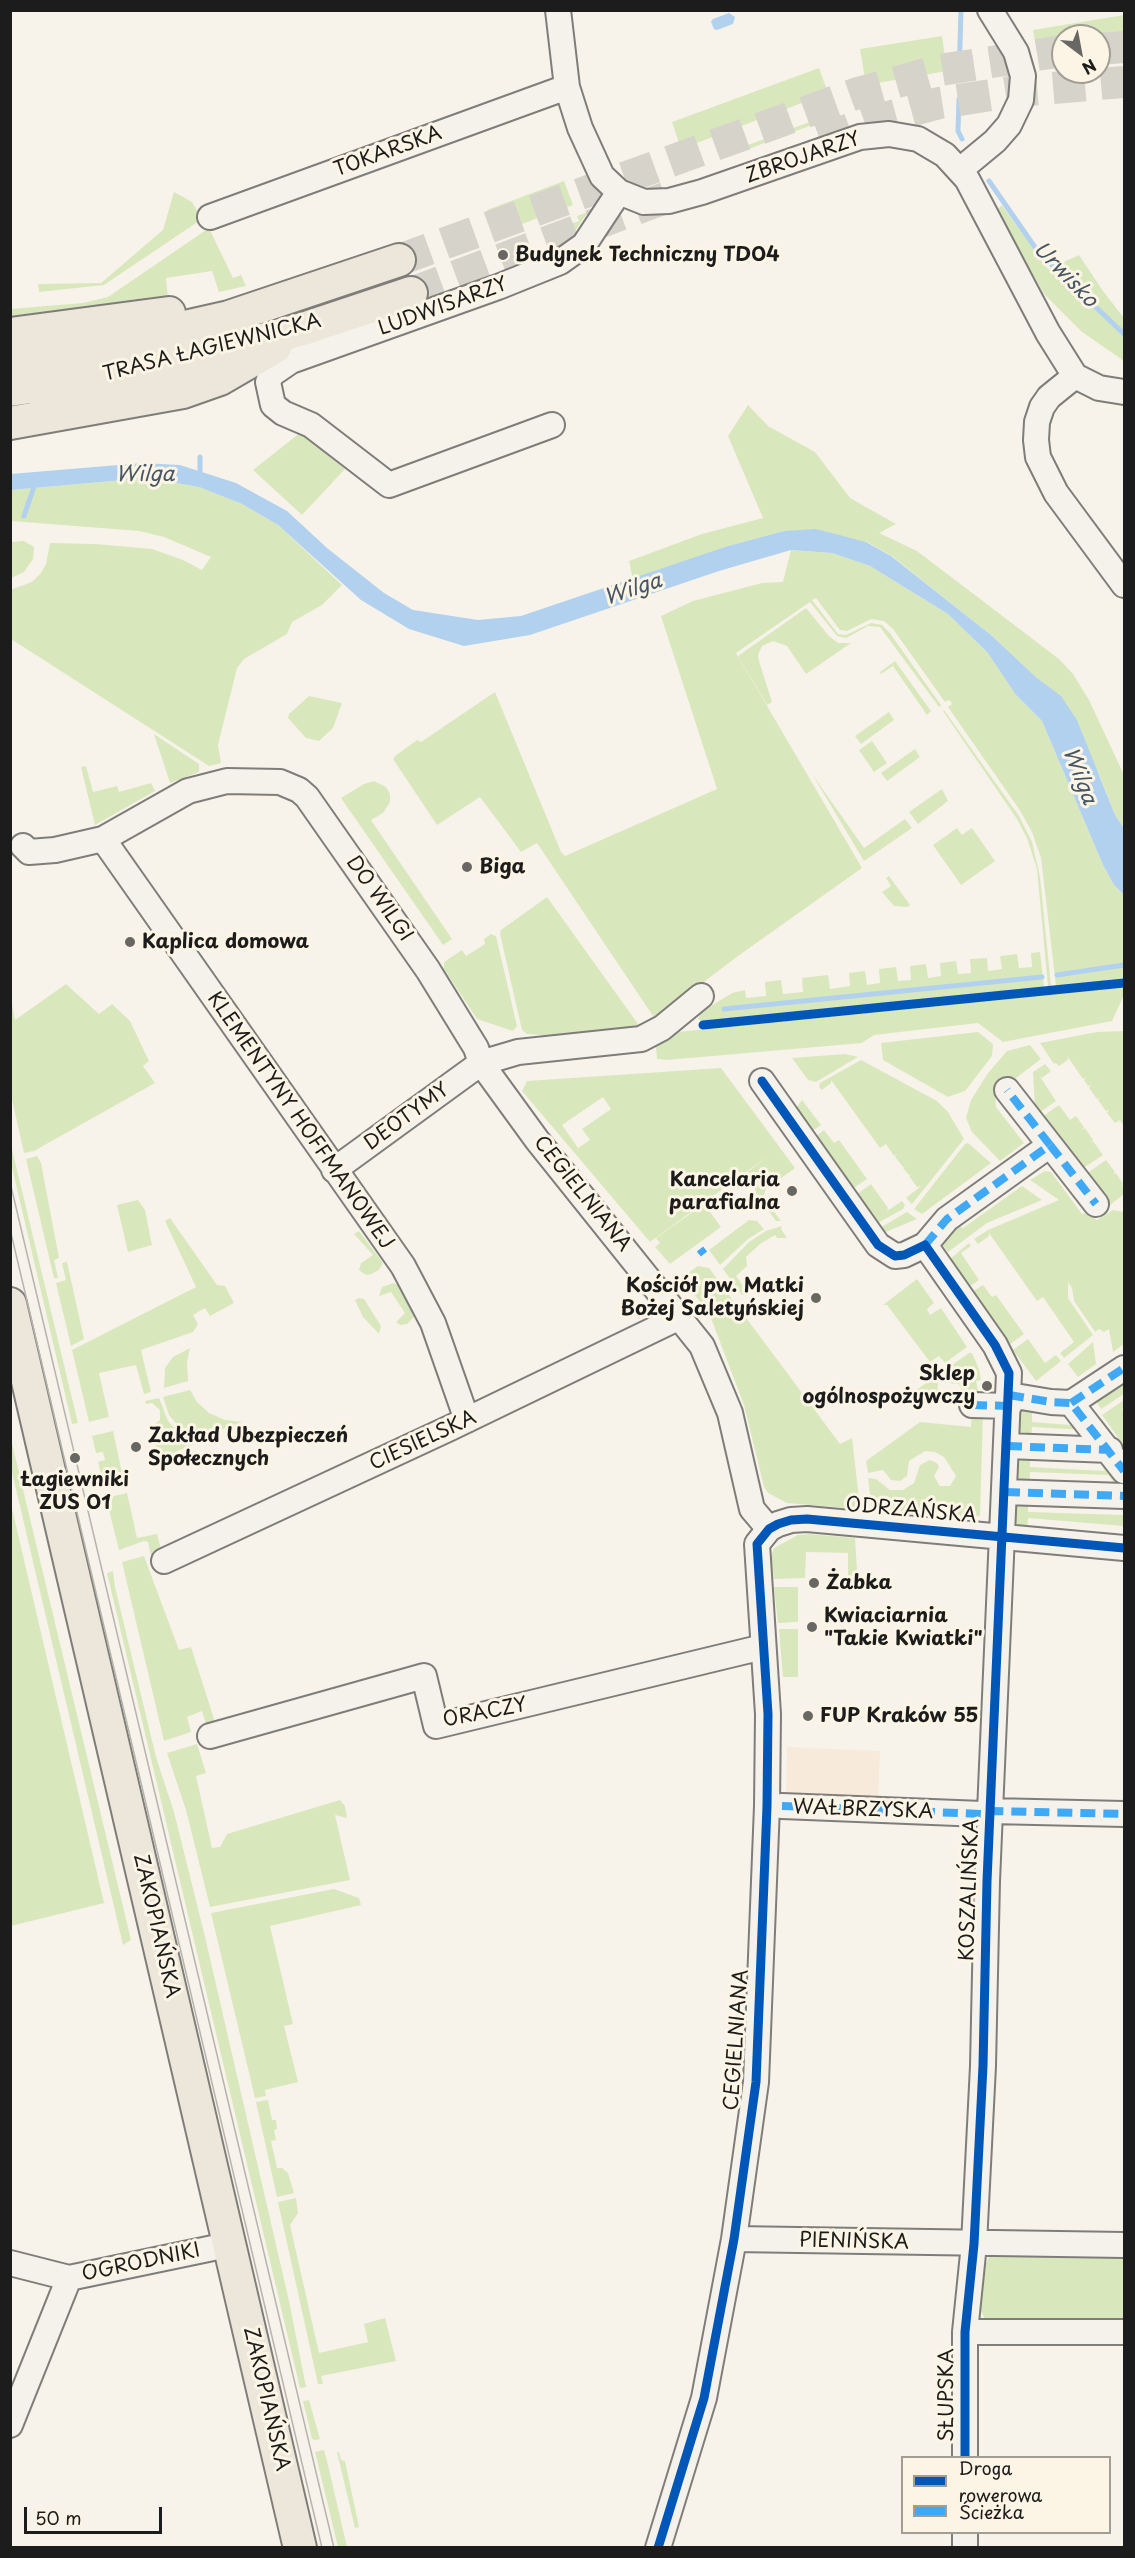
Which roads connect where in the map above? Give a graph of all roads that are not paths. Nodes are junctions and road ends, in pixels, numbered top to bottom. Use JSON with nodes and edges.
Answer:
{"nodes":[{"id":1,"x":558,"y":10,"type":"edge"},
{"id":2,"x":990,"y":10,"type":"edge"},
{"id":3,"x":567,"y":87,"type":"junction"},
{"id":4,"x":960,"y":170,"type":"junction"},
{"id":5,"x":619,"y":192,"type":"junction"},
{"id":6,"x":210,"y":217,"type":"dead end"},
{"id":7,"x":399,"y":260,"type":"tunnel mouth"},
{"id":8,"x":411,"y":293,"type":"tunnel mouth"},
{"id":9,"x":292,"y":298,"type":"junction"},
{"id":10,"x":306,"y":328,"type":"junction"},
{"id":11,"x":10,"y":334,"type":"edge"},
{"id":12,"x":10,"y":361,"type":"edge"},
{"id":13,"x":1075,"y":376,"type":"junction"},
{"id":14,"x":10,"y":390,"type":"edge"},
{"id":15,"x":1125,"y":392,"type":"edge"},
{"id":16,"x":10,"y":423,"type":"edge"},
{"id":17,"x":552,"y":425,"type":"dead end"},
{"id":18,"x":1125,"y":585,"type":"edge"},
{"id":19,"x":103,"y":839,"type":"junction"},
{"id":20,"x":23,"y":846,"type":"dead end"},
{"id":21,"x":701,"y":996,"type":"dead end"},
{"id":22,"x":480,"y":1063,"type":"junction"},
{"id":23,"x":762,"y":1081,"type":"dead end"},
{"id":24,"x":1007,"y":1090,"type":"dead end"},
{"id":25,"x":1050,"y":1145,"type":"junction"},
{"id":26,"x":334,"y":1170,"type":"junction"},
{"id":27,"x":1096,"y":1204,"type":"dead end"},
{"id":28,"x":925,"y":1245,"type":"junction"},
{"id":29,"x":10,"y":1304,"type":"edge"},
{"id":30,"x":680,"y":1317,"type":"junction"},
{"id":31,"x":1125,"y":1368,"type":"edge"},
{"id":32,"x":10,"y":1391,"type":"edge"},
{"id":33,"x":1009,"y":1400,"type":"junction"},
{"id":34,"x":1071,"y":1403,"type":"junction"},
{"id":35,"x":972,"y":1405,"type":"dead end"},
{"id":36,"x":467,"y":1420,"type":"junction"},
{"id":37,"x":1007,"y":1446,"type":"junction"},
{"id":38,"x":1110,"y":1450,"type":"junction"},
{"id":39,"x":1125,"y":1471,"type":"edge"},
{"id":40,"x":1005,"y":1492,"type":"junction"},
{"id":41,"x":1125,"y":1496,"type":"edge"},
{"id":42,"x":769,"y":1529,"type":"junction"},
{"id":43,"x":1002,"y":1537,"type":"junction"},
{"id":44,"x":1125,"y":1548,"type":"edge"},
{"id":45,"x":164,"y":1561,"type":"dead end"},
{"id":46,"x":763,"y":1647,"type":"junction"},
{"id":47,"x":210,"y":1736,"type":"dead end"},
{"id":48,"x":782,"y":1806,"type":"dead end"},
{"id":49,"x":991,"y":1811,"type":"junction"},
{"id":50,"x":1125,"y":1814,"type":"edge"},
{"id":51,"x":734,"y":2239,"type":"junction"},
{"id":52,"x":974,"y":2244,"type":"junction"},
{"id":53,"x":1125,"y":2246,"type":"edge"},
{"id":54,"x":213,"y":2248,"type":"junction"},
{"id":55,"x":10,"y":2263,"type":"edge"},
{"id":56,"x":69,"y":2278,"type":"junction"},
{"id":57,"x":965,"y":2332,"type":"junction"},
{"id":58,"x":1125,"y":2332,"type":"edge"},
{"id":59,"x":10,"y":2425,"type":"edge"},
{"id":60,"x":965,"y":2456,"type":"edge"},
{"id":61,"x":278,"y":2547,"type":"edge"},
{"id":62,"x":300,"y":2547,"type":"edge"},
{"id":63,"x":658,"y":2547,"type":"edge"}],
"edges":[{"from":1,"to":3,"type":"street","name":"ZBROJARZY"},
{"from":2,"to":4,"type":"street"},
{"from":3,"to":5,"type":"street","name":"ZBROJARZY"},
{"from":3,"to":6,"type":"street","name":"TOKARSKA"},
{"from":4,"to":5,"type":"street","name":"ZBROJARZY"},
{"from":4,"to":13,"type":"street","name":"ZBROJARZY"},
{"from":5,"to":17,"type":"street","name":"LUDWISARZY"},
{"from":7,"to":9,"type":"main road","name":"TRASA ŁAGIEWNICKA"},
{"from":8,"to":10,"type":"main road","name":"TRASA ŁAGIEWNICKA"},
{"from":9,"to":11,"type":"main road"},
{"from":9,"to":12,"type":"main road","name":"TRASA ŁAGIEWNICKA"},
{"from":10,"to":14,"type":"main road","name":"TRASA ŁAGIEWNICKA"},
{"from":10,"to":16,"type":"main road"},
{"from":13,"to":15,"type":"street"},
{"from":13,"to":18,"type":"street"},
{"from":19,"to":20,"type":"street","name":"DO WILGI"},
{"from":19,"to":22,"type":"street","name":"DO WILGI"},
{"from":19,"to":26,"type":"street","name":"KLEMENTYNY HOFFMANOWEJ"},
{"from":21,"to":22,"type":"street"},
{"from":22,"to":26,"type":"street","name":"DEOTYMY"},
{"from":22,"to":30,"type":"street","name":"CEGIELNIANA"},
{"from":23,"to":28,"type":"street"},
{"from":24,"to":25,"type":"street"},
{"from":25,"to":27,"type":"street"},
{"from":25,"to":28,"type":"street"},
{"from":26,"to":36,"type":"street","name":"KLEMENTYNY HOFFMANOWEJ"},
{"from":28,"to":33,"type":"street","name":"KOSZALIŃSKA"},
{"from":29,"to":62,"type":"main road","name":"ZAKOPIAŃSKA"},
{"from":30,"to":36,"type":"street","name":"CIESIELSKA"},
{"from":30,"to":42,"type":"street","name":"CEGIELNIANA"},
{"from":31,"to":34,"type":"street"},
{"from":32,"to":54,"type":"main road","name":"ZAKOPIAŃSKA"},
{"from":33,"to":34,"type":"street"},
{"from":33,"to":35,"type":"street"},
{"from":33,"to":37,"type":"street","name":"KOSZALIŃSKA"},
{"from":34,"to":38,"type":"street"},
{"from":36,"to":45,"type":"street","name":"CIESIELSKA"},
{"from":37,"to":38,"type":"street"},
{"from":37,"to":40,"type":"street","name":"KOSZALIŃSKA"},
{"from":38,"to":39,"type":"street"},
{"from":40,"to":41,"type":"street"},
{"from":40,"to":43,"type":"street","name":"KOSZALIŃSKA"},
{"from":42,"to":43,"type":"street","name":"ODRZAŃSKA"},
{"from":42,"to":46,"type":"street","name":"CEGIELNIANA"},
{"from":43,"to":44,"type":"street","name":"ODRZAŃSKA"},
{"from":43,"to":49,"type":"street","name":"KOSZALIŃSKA"},
{"from":46,"to":47,"type":"street","name":"ORACZY"},
{"from":46,"to":51,"type":"street","name":"CEGIELNIANA"},
{"from":48,"to":49,"type":"street","name":"WAŁBRZYSKA"},
{"from":49,"to":50,"type":"street","name":"WAŁBRZYSKA"},
{"from":49,"to":52,"type":"street","name":"KOSZALIŃSKA"},
{"from":51,"to":52,"type":"street","name":"PIENIŃSKA"},
{"from":51,"to":63,"type":"street","name":"CEGIELNIANA"},
{"from":52,"to":53,"type":"street","name":"PIENIŃSKA"},
{"from":52,"to":57,"type":"street","name":"KOSZALIŃSKA"},
{"from":54,"to":56,"type":"street","name":"OGRODNIKI"},
{"from":54,"to":61,"type":"main road","name":"ZAKOPIAŃSKA"},
{"from":55,"to":56,"type":"street"},
{"from":56,"to":59,"type":"street"},
{"from":57,"to":58,"type":"street"},
{"from":57,"to":60,"type":"street","name":"SŁUPSKA"}]}
